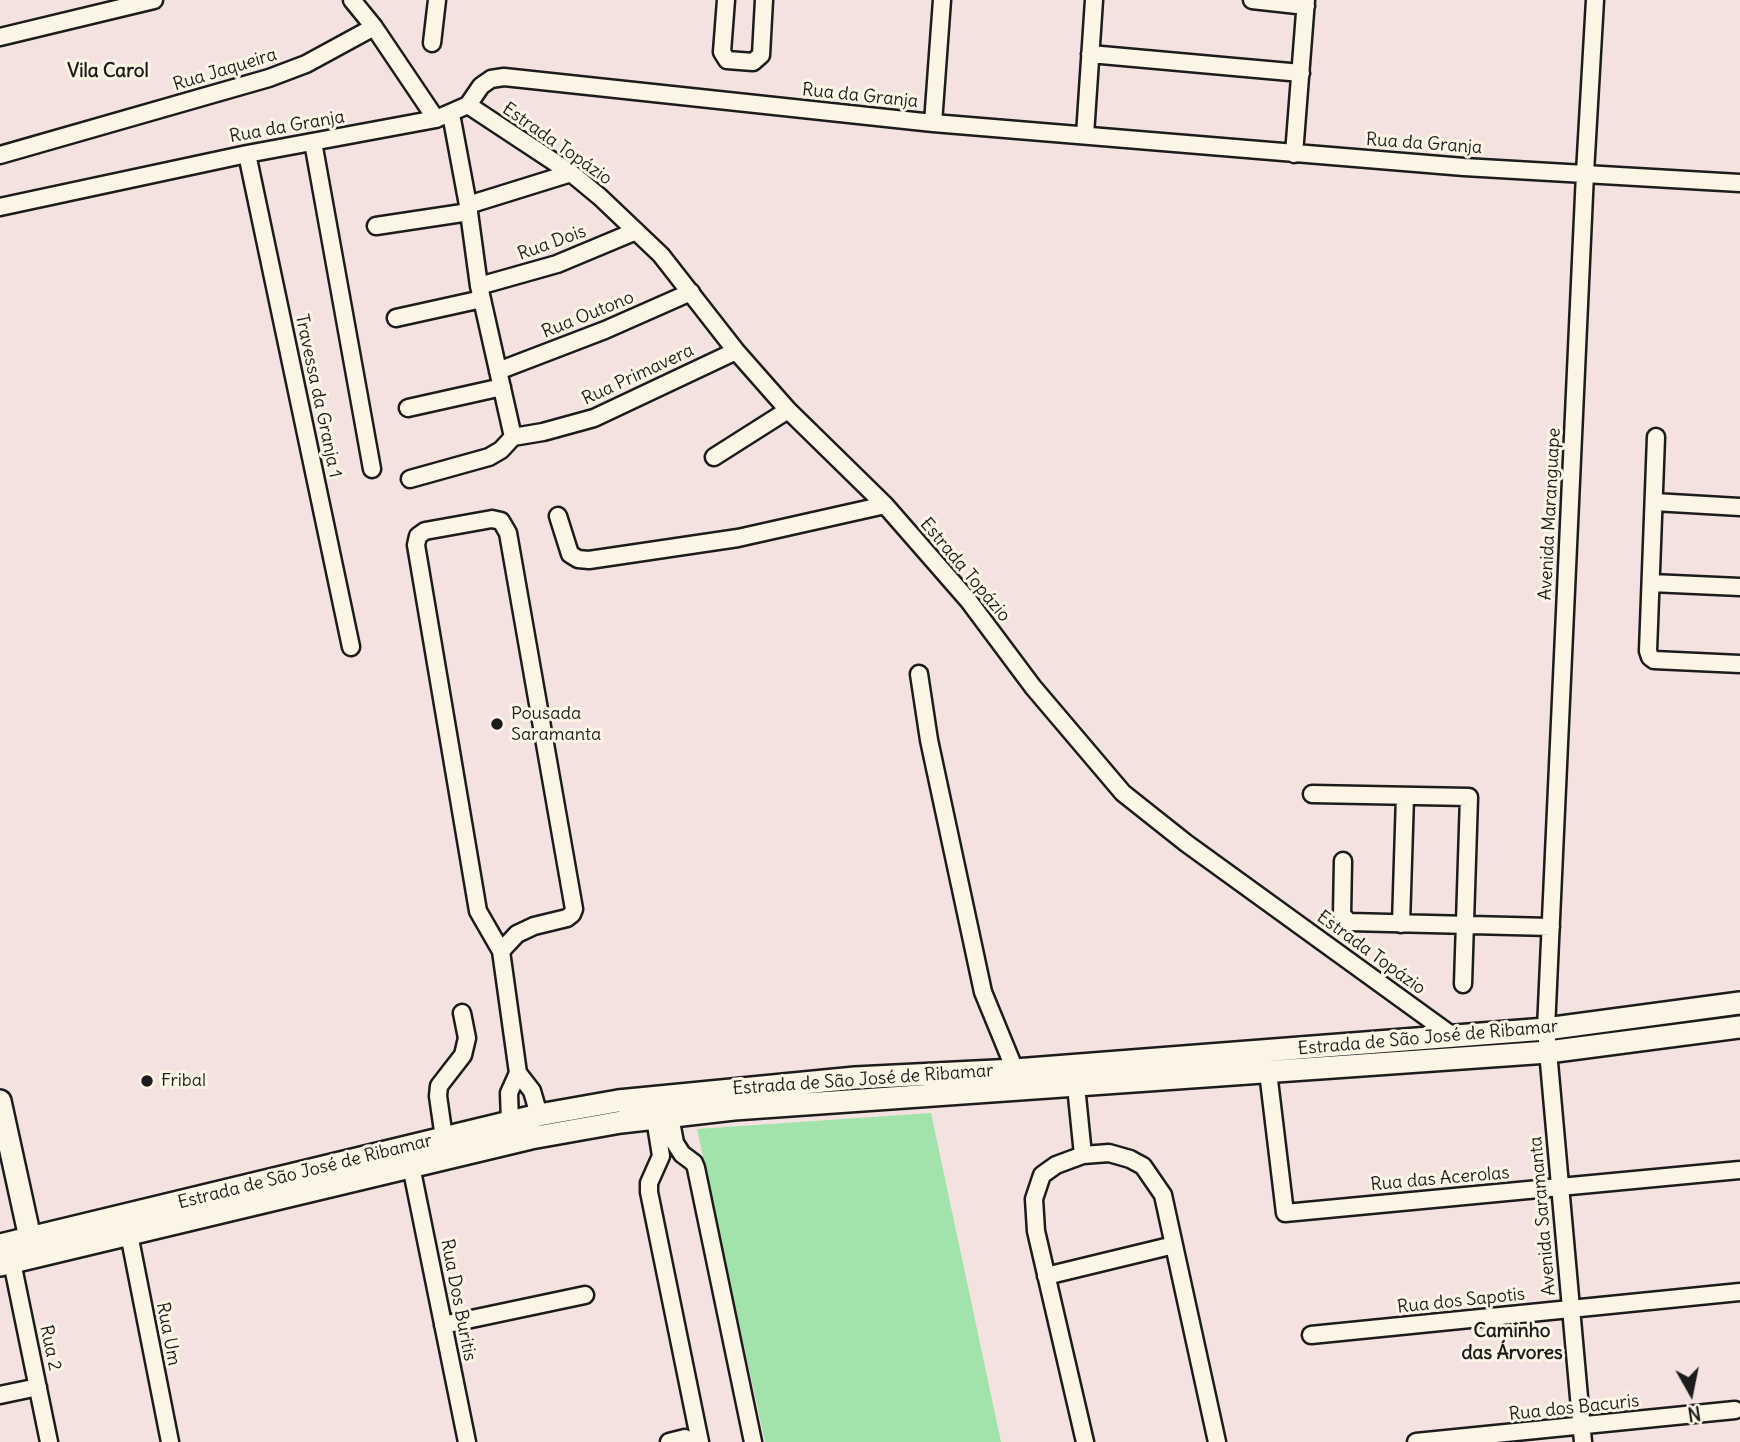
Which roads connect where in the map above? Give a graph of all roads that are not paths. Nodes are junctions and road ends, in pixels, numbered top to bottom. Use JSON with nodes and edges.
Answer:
{"nodes":[{"id":1,"x":153,"y":0,"type":"edge"},
{"id":2,"x":353,"y":0,"type":"edge"},
{"id":3,"x":437,"y":0,"type":"edge"},
{"id":4,"x":726,"y":0,"type":"edge"},
{"id":5,"x":764,"y":0,"type":"edge"},
{"id":6,"x":942,"y":0,"type":"edge"},
{"id":7,"x":1094,"y":0,"type":"edge"},
{"id":8,"x":1252,"y":0,"type":"edge"},
{"id":9,"x":1595,"y":0,"type":"edge"},
{"id":10,"x":1306,"y":3,"type":"edge"},
{"id":11,"x":374,"y":27,"type":"junction"},
{"id":12,"x":0,"y":37,"type":"edge"},
{"id":13,"x":432,"y":43,"type":"dead end"},
{"id":14,"x":1090,"y":54,"type":"junction"},
{"id":15,"x":1301,"y":73,"type":"junction"},
{"id":16,"x":468,"y":105,"type":"junction"},
{"id":17,"x":443,"y":117,"type":"junction"},
{"id":18,"x":933,"y":123,"type":"junction"},
{"id":19,"x":1085,"y":135,"type":"junction"},
{"id":20,"x":313,"y":142,"type":"junction"},
{"id":21,"x":247,"y":154,"type":"junction"},
{"id":22,"x":1294,"y":154,"type":"junction"},
{"id":23,"x":0,"y":155,"type":"edge"},
{"id":24,"x":571,"y":173,"type":"junction"},
{"id":25,"x":1585,"y":173,"type":"junction"},
{"id":26,"x":1740,"y":183,"type":"edge"},
{"id":27,"x":0,"y":207,"type":"edge"},
{"id":28,"x":468,"y":208,"type":"junction"},
{"id":29,"x":376,"y":226,"type":"dead end"},
{"id":30,"x":636,"y":231,"type":"junction"},
{"id":31,"x":691,"y":292,"type":"junction"},
{"id":32,"x":480,"y":293,"type":"junction"},
{"id":33,"x":396,"y":318,"type":"dead end"},
{"id":34,"x":736,"y":351,"type":"junction"},
{"id":35,"x":500,"y":379,"type":"junction"},
{"id":36,"x":408,"y":408,"type":"dead end"},
{"id":37,"x":788,"y":410,"type":"junction"},
{"id":38,"x":513,"y":437,"type":"junction"},
{"id":39,"x":1656,"y":437,"type":"dead end"},
{"id":40,"x":714,"y":457,"type":"dead end"},
{"id":41,"x":372,"y":469,"type":"dead end"},
{"id":42,"x":411,"y":479,"type":"dead end"},
{"id":43,"x":1654,"y":502,"type":"junction"},
{"id":44,"x":885,"y":505,"type":"junction"},
{"id":45,"x":1740,"y":507,"type":"edge"},
{"id":46,"x":558,"y":516,"type":"dead end"},
{"id":47,"x":1650,"y":583,"type":"junction"},
{"id":48,"x":1740,"y":587,"type":"edge"},
{"id":49,"x":351,"y":647,"type":"dead end"},
{"id":50,"x":1740,"y":663,"type":"edge"},
{"id":51,"x":919,"y":674,"type":"dead end"},
{"id":52,"x":1312,"y":794,"type":"dead end"},
{"id":53,"x":1405,"y":796,"type":"junction"},
{"id":54,"x":1343,"y":862,"type":"dead end"},
{"id":55,"x":1401,"y":923,"type":"junction"},
{"id":56,"x":1465,"y":925,"type":"junction"},
{"id":57,"x":1551,"y":927,"type":"junction"},
{"id":58,"x":501,"y":951,"type":"junction"},
{"id":59,"x":1463,"y":984,"type":"dead end"},
{"id":60,"x":1740,"y":1003,"type":"edge"},
{"id":61,"x":462,"y":1013,"type":"dead end"},
{"id":62,"x":1740,"y":1027,"type":"edge"},
{"id":63,"x":1546,"y":1029,"type":"junction"},
{"id":64,"x":1454,"y":1037,"type":"junction"},
{"id":65,"x":1548,"y":1052,"type":"junction"},
{"id":66,"x":1015,"y":1070,"type":"junction"},
{"id":67,"x":1268,"y":1072,"type":"junction"},
{"id":68,"x":518,"y":1073,"type":"junction"},
{"id":69,"x":1076,"y":1086,"type":"junction"},
{"id":70,"x":0,"y":1101,"type":"edge"},
{"id":71,"x":539,"y":1115,"type":"junction"},
{"id":72,"x":663,"y":1117,"type":"junction"},
{"id":73,"x":510,"y":1122,"type":"junction"},
{"id":74,"x":444,"y":1138,"type":"junction"},
{"id":75,"x":1083,"y":1156,"type":"junction"},
{"id":76,"x":411,"y":1166,"type":"junction"},
{"id":77,"x":1740,"y":1170,"type":"edge"},
{"id":78,"x":1560,"y":1186,"type":"junction"},
{"id":79,"x":129,"y":1234,"type":"junction"},
{"id":80,"x":1174,"y":1245,"type":"junction"},
{"id":81,"x":37,"y":1247,"type":"junction"},
{"id":82,"x":4,"y":1257,"type":"edge"},
{"id":83,"x":1046,"y":1276,"type":"junction"},
{"id":84,"x":1740,"y":1292,"type":"edge"},
{"id":85,"x":585,"y":1295,"type":"dead end"},
{"id":86,"x":1571,"y":1309,"type":"junction"},
{"id":87,"x":443,"y":1325,"type":"junction"},
{"id":88,"x":1311,"y":1335,"type":"dead end"},
{"id":89,"x":38,"y":1387,"type":"junction"},
{"id":90,"x":0,"y":1395,"type":"edge"},
{"id":91,"x":1735,"y":1410,"type":"dead end"},
{"id":92,"x":1582,"y":1434,"type":"edge"},
{"id":93,"x":685,"y":1441,"type":"edge"},
{"id":94,"x":49,"y":1442,"type":"edge"},
{"id":95,"x":170,"y":1442,"type":"edge"},
{"id":96,"x":467,"y":1442,"type":"edge"},
{"id":97,"x":753,"y":1442,"type":"edge"},
{"id":98,"x":1085,"y":1442,"type":"edge"},
{"id":99,"x":1217,"y":1442,"type":"edge"},
{"id":100,"x":1416,"y":1442,"type":"edge"}],
"edges":[{"from":1,"to":12,"type":"street"},
{"from":2,"to":11,"type":"street"},
{"from":3,"to":13,"type":"street"},
{"from":4,"to":5,"type":"street"},
{"from":6,"to":18,"type":"street"},
{"from":7,"to":14,"type":"street"},
{"from":8,"to":10,"type":"street"},
{"from":9,"to":25,"type":"street","name":"Avenida Maranguape"},
{"from":10,"to":15,"type":"street"},
{"from":11,"to":17,"type":"street"},
{"from":11,"to":23,"type":"street","name":"Rua Jaqueira"},
{"from":14,"to":15,"type":"street"},
{"from":14,"to":19,"type":"street"},
{"from":15,"to":22,"type":"street"},
{"from":16,"to":17,"type":"street","name":"Rua da Granja"},
{"from":16,"to":18,"type":"street","name":"Rua da Granja"},
{"from":16,"to":24,"type":"street","name":"Estrada Topázio"},
{"from":17,"to":20,"type":"street","name":"Rua da Granja"},
{"from":17,"to":28,"type":"street"},
{"from":18,"to":19,"type":"street","name":"Rua da Granja"},
{"from":19,"to":22,"type":"street","name":"Rua da Granja"},
{"from":20,"to":21,"type":"street","name":"Rua da Granja"},
{"from":20,"to":41,"type":"street"},
{"from":21,"to":27,"type":"street","name":"Rua da Granja"},
{"from":21,"to":49,"type":"street","name":"Travessa da Granja 1"},
{"from":22,"to":25,"type":"street","name":"Rua da Granja"},
{"from":24,"to":28,"type":"street"},
{"from":24,"to":30,"type":"street","name":"Estrada Topázio"},
{"from":25,"to":26,"type":"street","name":"Rua da Granja"},
{"from":25,"to":57,"type":"street","name":"Avenida Maranguape"},
{"from":28,"to":29,"type":"street"},
{"from":28,"to":32,"type":"street"},
{"from":30,"to":31,"type":"street","name":"Estrada Topázio"},
{"from":30,"to":32,"type":"street","name":"Rua Dois"},
{"from":31,"to":34,"type":"street","name":"Estrada Topázio"},
{"from":31,"to":35,"type":"street","name":"Rua Outono"},
{"from":32,"to":33,"type":"street","name":"Rua Dois"},
{"from":32,"to":35,"type":"street"},
{"from":34,"to":37,"type":"street","name":"Estrada Topázio"},
{"from":34,"to":38,"type":"street","name":"Rua Primavera"},
{"from":35,"to":36,"type":"street","name":"Rua Outono"},
{"from":35,"to":38,"type":"street"},
{"from":37,"to":40,"type":"street"},
{"from":37,"to":44,"type":"street","name":"Estrada Topázio"},
{"from":38,"to":42,"type":"street"},
{"from":39,"to":43,"type":"street"},
{"from":43,"to":45,"type":"street"},
{"from":43,"to":47,"type":"street"},
{"from":44,"to":46,"type":"street"},
{"from":44,"to":64,"type":"street","name":"Estrada Topázio"},
{"from":47,"to":48,"type":"street"},
{"from":47,"to":50,"type":"street"},
{"from":51,"to":66,"type":"street"},
{"from":52,"to":53,"type":"street"},
{"from":53,"to":55,"type":"street"},
{"from":53,"to":56,"type":"street"},
{"from":54,"to":55,"type":"street"},
{"from":55,"to":56,"type":"street"},
{"from":56,"to":57,"type":"street"},
{"from":56,"to":59,"type":"street"},
{"from":57,"to":63,"type":"street","name":"Avenida Maranguape"},
{"from":58,"to":58,"type":"street"},
{"from":58,"to":68,"type":"street"},
{"from":60,"to":63,"type":"main road","name":"Estrada de São José de Ribamar"},
{"from":61,"to":74,"type":"street"},
{"from":62,"to":65,"type":"main road","name":"Estrada de São José de Ribamar"},
{"from":63,"to":64,"type":"main road","name":"Estrada de São José de Ribamar"},
{"from":63,"to":65,"type":"street","name":"Avenida Saramanta"},
{"from":64,"to":66,"type":"main road","name":"Estrada de São José de Ribamar"},
{"from":65,"to":67,"type":"main road","name":"Estrada de São José de Ribamar"},
{"from":65,"to":78,"type":"street","name":"Avenida Saramanta"},
{"from":66,"to":71,"type":"main road","name":"Estrada de São José de Ribamar"},
{"from":67,"to":69,"type":"main road","name":"Estrada de São José de Ribamar"},
{"from":67,"to":78,"type":"street","name":"Rua das Acerolas"},
{"from":68,"to":71,"type":"street"},
{"from":68,"to":73,"type":"street"},
{"from":69,"to":72,"type":"main road","name":"Estrada de São José de Ribamar"},
{"from":69,"to":75,"type":"street"},
{"from":70,"to":81,"type":"main road"},
{"from":71,"to":73,"type":"main road","name":"Estrada de São José de Ribamar"},
{"from":72,"to":76,"type":"main road","name":"Estrada de São José de Ribamar"},
{"from":72,"to":93,"type":"street"},
{"from":72,"to":97,"type":"street"},
{"from":73,"to":74,"type":"main road","name":"Estrada de São José de Ribamar"},
{"from":74,"to":81,"type":"main road","name":"Estrada de São José de Ribamar"},
{"from":75,"to":80,"type":"street"},
{"from":75,"to":83,"type":"street"},
{"from":76,"to":79,"type":"main road","name":"Estrada de São José de Ribamar"},
{"from":76,"to":87,"type":"street","name":"Rua Dos Buritis"},
{"from":77,"to":78,"type":"street","name":"Rua das Acerolas"},
{"from":78,"to":86,"type":"street","name":"Avenida Saramanta"},
{"from":79,"to":81,"type":"main road","name":"Estrada de São José de Ribamar"},
{"from":79,"to":95,"type":"street","name":"Rua Um"},
{"from":80,"to":83,"type":"street"},
{"from":80,"to":99,"type":"street"},
{"from":81,"to":82,"type":"main road","name":"Estrada de São José de Ribamar"},
{"from":82,"to":89,"type":"street","name":"Rua 2"},
{"from":83,"to":98,"type":"street"},
{"from":84,"to":86,"type":"street","name":"Rua dos Sapotis"},
{"from":85,"to":87,"type":"street"},
{"from":86,"to":88,"type":"street","name":"Rua dos Sapotis"},
{"from":86,"to":92,"type":"street","name":"Avenida Saramanta"},
{"from":87,"to":96,"type":"street","name":"Rua Dos Buritis"},
{"from":89,"to":90,"type":"street"},
{"from":89,"to":94,"type":"street","name":"Rua 2"},
{"from":91,"to":92,"type":"street","name":"Rua dos Bacuris"},
{"from":92,"to":100,"type":"street","name":"Rua dos Bacuris"}]}
